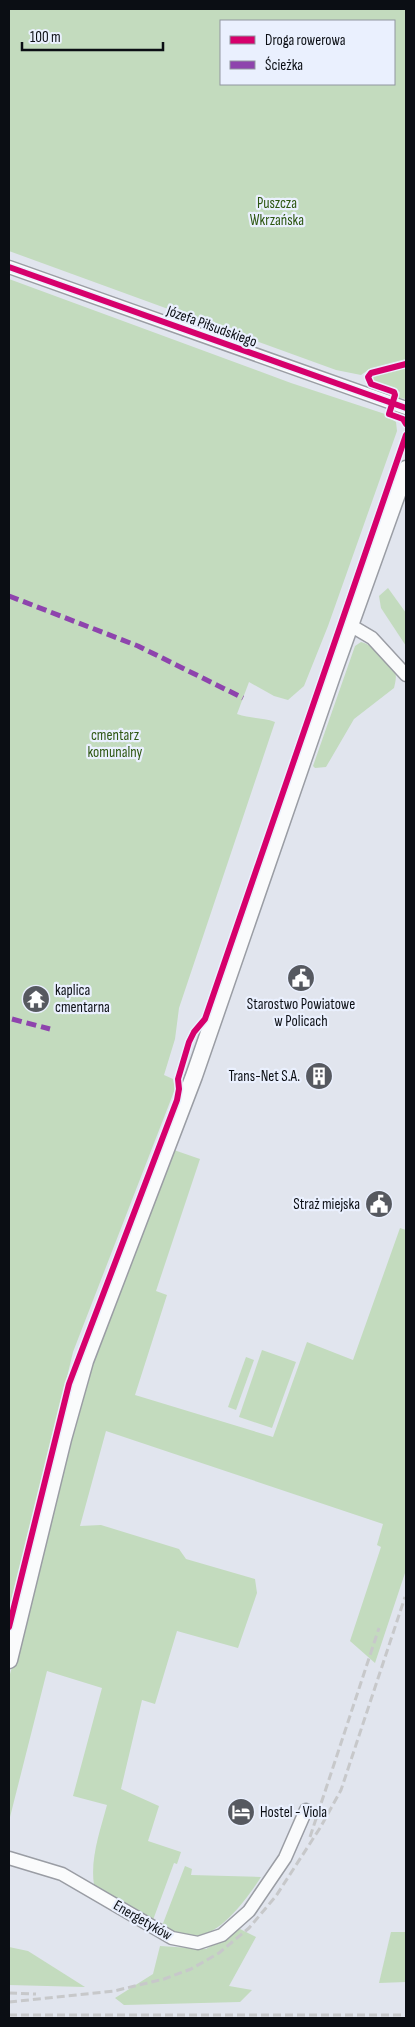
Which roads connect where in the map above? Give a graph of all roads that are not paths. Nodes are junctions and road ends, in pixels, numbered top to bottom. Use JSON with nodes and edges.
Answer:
{"nodes":[{"id":1,"x":9,"y":267,"type":"edge"},
{"id":2,"x":406,"y":408,"type":"edge"},
{"id":3,"x":406,"y":470,"type":"edge"},
{"id":4,"x":350,"y":625,"type":"junction"},
{"id":5,"x":406,"y":675,"type":"edge"},
{"id":6,"x":9,"y":1660,"type":"edge"},
{"id":7,"x":306,"y":1810,"type":"dead end"},
{"id":8,"x":9,"y":1858,"type":"edge"}],
"edges":[{"from":1,"to":2,"type":"street","name":"Józefa Piłsudskiego"},
{"from":3,"to":4,"type":"main road"},
{"from":4,"to":5,"type":"street"},
{"from":4,"to":6,"type":"main road"},
{"from":7,"to":8,"type":"street","name":"Energetyków"}]}
